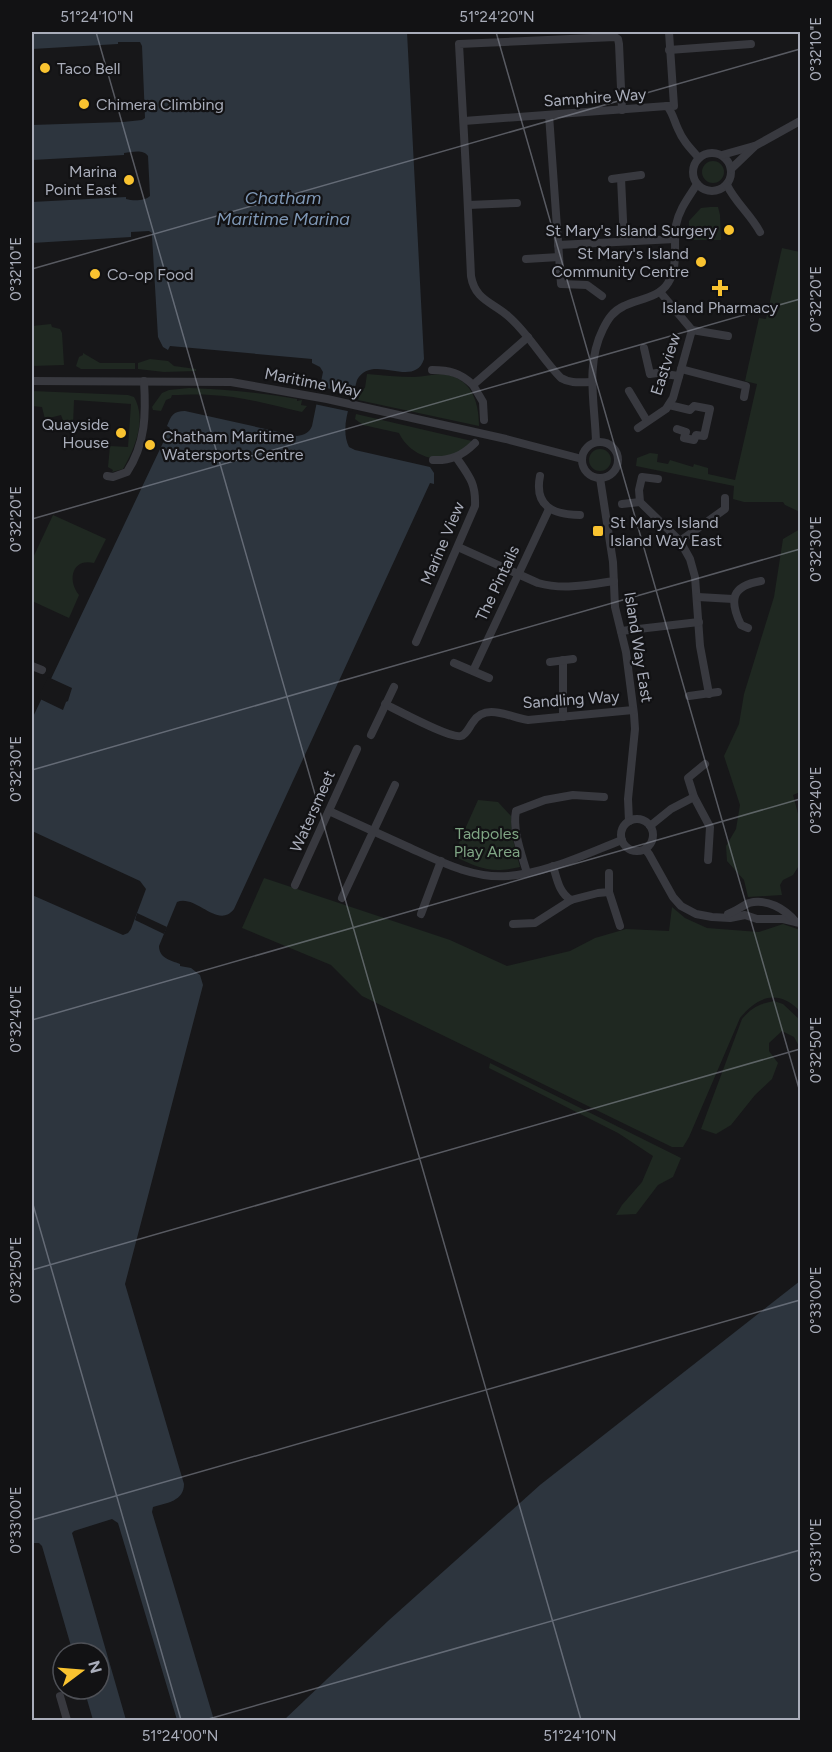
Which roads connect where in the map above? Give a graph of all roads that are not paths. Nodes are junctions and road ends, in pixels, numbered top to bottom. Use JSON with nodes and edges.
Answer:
{"nodes":[{"id":1,"x":669,"y":32,"type":"edge"},
{"id":2,"x":751,"y":44,"type":"dead end"},
{"id":3,"x":669,"y":46,"type":"junction"},
{"id":4,"x":667,"y":106,"type":"junction"},
{"id":5,"x":622,"y":110,"type":"junction"},
{"id":6,"x":549,"y":115,"type":"junction"},
{"id":7,"x":464,"y":121,"type":"junction"},
{"id":8,"x":801,"y":121,"type":"edge"},
{"id":9,"x":754,"y":146,"type":"junction"},
{"id":10,"x":722,"y":155,"type":"junction"},
{"id":11,"x":699,"y":158,"type":"junction"},
{"id":12,"x":731,"y":169,"type":"junction"},
{"id":13,"x":641,"y":175,"type":"dead end"},
{"id":14,"x":697,"y":184,"type":"junction"},
{"id":15,"x":727,"y":184,"type":"junction"},
{"id":16,"x":517,"y":203,"type":"dead end"},
{"id":17,"x":468,"y":205,"type":"junction"},
{"id":18,"x":760,"y":232,"type":"dead end"},
{"id":19,"x":675,"y":239,"type":"junction"},
{"id":20,"x":624,"y":241,"type":"junction"},
{"id":21,"x":558,"y":245,"type":"junction"},
{"id":22,"x":559,"y":257,"type":"junction"},
{"id":23,"x":526,"y":259,"type":"dead end"},
{"id":24,"x":660,"y":292,"type":"junction"},
{"id":25,"x":602,"y":296,"type":"dead end"},
{"id":26,"x":692,"y":330,"type":"junction"},
{"id":27,"x":728,"y":336,"type":"dead end"},
{"id":28,"x":528,"y":337,"type":"junction"},
{"id":29,"x":644,"y":348,"type":"dead end"},
{"id":30,"x":432,"y":369,"type":"dead end"},
{"id":31,"x":680,"y":373,"type":"junction"},
{"id":32,"x":32,"y":381,"type":"edge"},
{"id":33,"x":144,"y":381,"type":"junction"},
{"id":34,"x":592,"y":382,"type":"junction"},
{"id":35,"x":473,"y":385,"type":"junction"},
{"id":36,"x":628,"y":391,"type":"dead end"},
{"id":37,"x":744,"y":397,"type":"dead end"},
{"id":38,"x":669,"y":405,"type":"junction"},
{"id":39,"x":484,"y":420,"type":"dead end"},
{"id":40,"x":647,"y":421,"type":"junction"},
{"id":41,"x":638,"y":428,"type":"dead end"},
{"id":42,"x":676,"y":429,"type":"dead end"},
{"id":43,"x":596,"y":442,"type":"junction"},
{"id":44,"x":475,"y":443,"type":"dead end"},
{"id":45,"x":456,"y":457,"type":"junction"},
{"id":46,"x":582,"y":459,"type":"junction"},
{"id":47,"x":433,"y":460,"type":"dead end"},
{"id":48,"x":107,"y":476,"type":"dead end"},
{"id":49,"x":540,"y":476,"type":"dead end"},
{"id":50,"x":600,"y":478,"type":"junction"},
{"id":51,"x":658,"y":479,"type":"dead end"},
{"id":52,"x":725,"y":498,"type":"dead end"},
{"id":53,"x":640,"y":502,"type":"junction"},
{"id":54,"x":621,"y":504,"type":"dead end"},
{"id":55,"x":549,"y":509,"type":"junction"},
{"id":56,"x":580,"y":515,"type":"dead end"},
{"id":57,"x":681,"y":541,"type":"junction"},
{"id":58,"x":458,"y":547,"type":"junction"},
{"id":59,"x":518,"y":574,"type":"junction"},
{"id":60,"x":614,"y":580,"type":"junction"},
{"id":61,"x":761,"y":581,"type":"dead end"},
{"id":62,"x":698,"y":597,"type":"junction"},
{"id":63,"x":733,"y":599,"type":"junction"},
{"id":64,"x":699,"y":622,"type":"junction"},
{"id":65,"x":748,"y":628,"type":"dead end"},
{"id":66,"x":621,"y":631,"type":"junction"},
{"id":67,"x":416,"y":642,"type":"dead end"},
{"id":68,"x":573,"y":659,"type":"dead end"},
{"id":69,"x":563,"y":660,"type":"junction"},
{"id":70,"x":550,"y":662,"type":"dead end"},
{"id":71,"x":454,"y":663,"type":"dead end"},
{"id":72,"x":32,"y":666,"type":"edge"},
{"id":73,"x":42,"y":670,"type":"dead end"},
{"id":74,"x":472,"y":671,"type":"junction"},
{"id":75,"x":489,"y":678,"type":"dead end"},
{"id":76,"x":394,"y":687,"type":"dead end"},
{"id":77,"x":689,"y":696,"type":"dead end"},
{"id":78,"x":385,"y":704,"type":"junction"},
{"id":79,"x":633,"y":710,"type":"junction"},
{"id":80,"x":563,"y":717,"type":"junction"},
{"id":81,"x":371,"y":735,"type":"dead end"},
{"id":82,"x":357,"y":748,"type":"dead end"},
{"id":83,"x":705,"y":764,"type":"dead end"},
{"id":84,"x":395,"y":785,"type":"dead end"},
{"id":85,"x":694,"y":796,"type":"junction"},
{"id":86,"x":604,"y":797,"type":"dead end"},
{"id":87,"x":329,"y":811,"type":"junction"},
{"id":88,"x":630,"y":821,"type":"junction"},
{"id":89,"x":650,"y":826,"type":"junction"},
{"id":90,"x":374,"y":831,"type":"junction"},
{"id":91,"x":622,"y":840,"type":"junction"},
{"id":92,"x":645,"y":849,"type":"junction"},
{"id":93,"x":708,"y":860,"type":"dead end"},
{"id":94,"x":441,"y":861,"type":"junction"},
{"id":95,"x":553,"y":866,"type":"junction"},
{"id":96,"x":527,"y":873,"type":"junction"},
{"id":97,"x":609,"y":873,"type":"dead end"},
{"id":98,"x":295,"y":885,"type":"dead end"},
{"id":99,"x":609,"y":892,"type":"junction"},
{"id":100,"x":342,"y":898,"type":"dead end"},
{"id":101,"x":572,"y":900,"type":"junction"},
{"id":102,"x":421,"y":914,"type":"dead end"},
{"id":103,"x":726,"y":916,"type":"junction"},
{"id":104,"x":798,"y":922,"type":"edge"},
{"id":105,"x":513,"y":924,"type":"dead end"},
{"id":106,"x":620,"y":926,"type":"dead end"},
{"id":107,"x":61,"y":1701,"type":"edge"},
{"id":108,"x":67,"y":1720,"type":"edge"}],
"edges":[{"from":1,"to":3,"type":"street"},
{"from":2,"to":3,"type":"street"},
{"from":3,"to":4,"type":"street"},
{"from":4,"to":5,"type":"street","name":"Samphire Way"},
{"from":4,"to":11,"type":"street","name":"Samphire Way"},
{"from":5,"to":6,"type":"street","name":"Samphire Way"},
{"from":5,"to":7,"type":"street"},
{"from":6,"to":7,"type":"street","name":"Samphire Way"},
{"from":6,"to":21,"type":"street"},
{"from":7,"to":17,"type":"street"},
{"from":8,"to":9,"type":"street"},
{"from":9,"to":10,"type":"street"},
{"from":9,"to":12,"type":"street"},
{"from":10,"to":11,"type":"street"},
{"from":10,"to":12,"type":"street"},
{"from":11,"to":14,"type":"street"},
{"from":12,"to":15,"type":"street"},
{"from":13,"to":20,"type":"street"},
{"from":14,"to":15,"type":"street"},
{"from":14,"to":19,"type":"street"},
{"from":15,"to":18,"type":"street"},
{"from":16,"to":17,"type":"street"},
{"from":17,"to":28,"type":"street"},
{"from":19,"to":20,"type":"street"},
{"from":19,"to":24,"type":"street"},
{"from":20,"to":21,"type":"street"},
{"from":21,"to":22,"type":"street"},
{"from":22,"to":23,"type":"street"},
{"from":22,"to":25,"type":"street"},
{"from":24,"to":26,"type":"street"},
{"from":24,"to":34,"type":"street"},
{"from":26,"to":27,"type":"street"},
{"from":26,"to":31,"type":"street","name":"Eastview"},
{"from":28,"to":34,"type":"street"},
{"from":28,"to":35,"type":"street"},
{"from":29,"to":31,"type":"street"},
{"from":30,"to":35,"type":"street"},
{"from":31,"to":37,"type":"street"},
{"from":31,"to":38,"type":"street","name":"Eastview"},
{"from":32,"to":33,"type":"street","name":"Maritime Way"},
{"from":33,"to":46,"type":"street","name":"Maritime Way"},
{"from":33,"to":48,"type":"street"},
{"from":34,"to":43,"type":"street"},
{"from":35,"to":39,"type":"street"},
{"from":36,"to":40,"type":"street"},
{"from":38,"to":40,"type":"street","name":"Eastview"},
{"from":38,"to":42,"type":"street"},
{"from":40,"to":41,"type":"street","name":"Eastview"},
{"from":43,"to":46,"type":"street"},
{"from":43,"to":50,"type":"street"},
{"from":44,"to":45,"type":"street"},
{"from":45,"to":47,"type":"street"},
{"from":45,"to":58,"type":"street","name":"Marine View"},
{"from":46,"to":50,"type":"street"},
{"from":49,"to":55,"type":"street"},
{"from":50,"to":60,"type":"street","name":"Island Way East"},
{"from":51,"to":53,"type":"street"},
{"from":52,"to":57,"type":"street"},
{"from":53,"to":54,"type":"street"},
{"from":53,"to":57,"type":"street"},
{"from":55,"to":56,"type":"street"},
{"from":55,"to":59,"type":"street","name":"The Pintails"},
{"from":57,"to":62,"type":"street"},
{"from":58,"to":59,"type":"street"},
{"from":58,"to":67,"type":"street","name":"Marine View"},
{"from":59,"to":60,"type":"street"},
{"from":59,"to":74,"type":"street","name":"The Pintails"},
{"from":60,"to":66,"type":"street","name":"Island Way East"},
{"from":61,"to":63,"type":"street"},
{"from":62,"to":63,"type":"street"},
{"from":62,"to":64,"type":"street"},
{"from":63,"to":65,"type":"street"},
{"from":64,"to":66,"type":"street"},
{"from":64,"to":77,"type":"street"},
{"from":66,"to":79,"type":"street","name":"Island Way East"},
{"from":68,"to":69,"type":"street"},
{"from":69,"to":70,"type":"street"},
{"from":69,"to":80,"type":"street"},
{"from":71,"to":74,"type":"street"},
{"from":72,"to":73,"type":"street"},
{"from":74,"to":75,"type":"street"},
{"from":76,"to":78,"type":"street"},
{"from":78,"to":80,"type":"street","name":"Sandling Way"},
{"from":78,"to":81,"type":"street"},
{"from":79,"to":80,"type":"street","name":"Sandling Way"},
{"from":79,"to":88,"type":"street","name":"Island Way East"},
{"from":82,"to":87,"type":"street","name":"Watersmeet"},
{"from":83,"to":85,"type":"street"},
{"from":84,"to":90,"type":"street"},
{"from":85,"to":89,"type":"street"},
{"from":85,"to":93,"type":"street"},
{"from":86,"to":96,"type":"street"},
{"from":87,"to":90,"type":"street"},
{"from":87,"to":98,"type":"street","name":"Watersmeet"},
{"from":88,"to":89,"type":"street"},
{"from":88,"to":91,"type":"street","name":"Island Way East"},
{"from":89,"to":92,"type":"street"},
{"from":90,"to":94,"type":"street"},
{"from":90,"to":100,"type":"street"},
{"from":91,"to":92,"type":"street"},
{"from":91,"to":95,"type":"street"},
{"from":92,"to":103,"type":"street"},
{"from":94,"to":96,"type":"street"},
{"from":94,"to":102,"type":"street"},
{"from":95,"to":96,"type":"street"},
{"from":95,"to":101,"type":"street"},
{"from":97,"to":99,"type":"street"},
{"from":99,"to":101,"type":"street"},
{"from":99,"to":106,"type":"street"},
{"from":101,"to":105,"type":"street"},
{"from":103,"to":104,"type":"street"},
{"from":103,"to":104,"type":"street"},
{"from":107,"to":108,"type":"street"}]}
